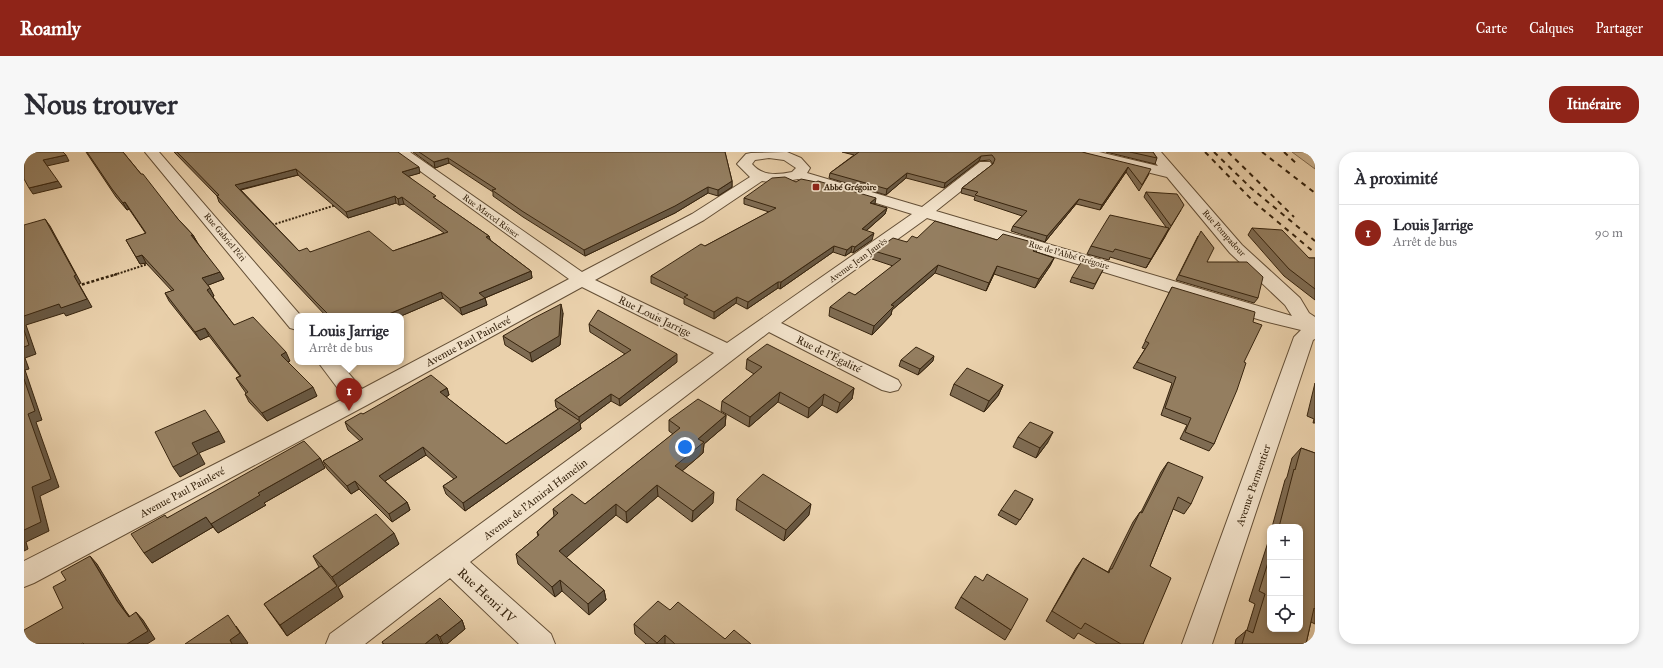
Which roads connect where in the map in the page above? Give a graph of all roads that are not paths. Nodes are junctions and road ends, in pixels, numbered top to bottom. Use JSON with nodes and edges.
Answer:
{"nodes":[{"id":1,"x":152,"y":152,"type":"edge"},
{"id":2,"x":401,"y":152,"type":"edge"},
{"id":3,"x":1082,"y":152,"type":"edge"},
{"id":4,"x":1154,"y":152,"type":"edge"},
{"id":5,"x":745,"y":154,"type":"edge"},
{"id":6,"x":792,"y":154,"type":"edge"},
{"id":7,"x":985,"y":164,"type":"edge"},
{"id":8,"x":1173,"y":174,"type":"junction"},
{"id":9,"x":799,"y":175,"type":"junction"},
{"id":10,"x":759,"y":177,"type":"junction"},
{"id":11,"x":924,"y":213,"type":"junction"},
{"id":12,"x":581,"y":280,"type":"junction"},
{"id":13,"x":294,"y":320,"type":"edge"},
{"id":14,"x":768,"y":324,"type":"junction"},
{"id":15,"x":1315,"y":327,"type":"edge"},
{"id":16,"x":1315,"y":331,"type":"edge"},
{"id":17,"x":728,"y":352,"type":"junction"},
{"id":18,"x":330,"y":365,"type":"edge"},
{"id":19,"x":890,"y":385,"type":"dead end"},
{"id":20,"x":359,"y":400,"type":"junction"},
{"id":21,"x":451,"y":562,"type":"junction"},
{"id":22,"x":24,"y":575,"type":"edge"},
{"id":23,"x":341,"y":644,"type":"edge"},
{"id":24,"x":540,"y":644,"type":"edge"},
{"id":25,"x":1197,"y":644,"type":"edge"}],
"edges":[{"from":1,"to":13,"type":"street","name":"Rue Gabriel Péri"},
{"from":2,"to":12,"type":"street","name":"Rue Marcel Risser"},
{"from":3,"to":8,"type":"street"},
{"from":4,"to":8,"type":"street","name":"Rue Pompadour"},
{"from":5,"to":6,"type":"street"},
{"from":5,"to":10,"type":"street"},
{"from":6,"to":9,"type":"street"},
{"from":7,"to":11,"type":"street","name":"Avenue Jean Jaurès"},
{"from":8,"to":15,"type":"street","name":"Rue Pompadour"},
{"from":9,"to":10,"type":"street"},
{"from":9,"to":11,"type":"street","name":"Rue de l'Abbé Grégoire"},
{"from":10,"to":12,"type":"street","name":"Avenue Paul Painlevé"},
{"from":11,"to":14,"type":"street","name":"Avenue Jean Jaurès"},
{"from":11,"to":15,"type":"street","name":"Rue de l'Abbé Grégoire"},
{"from":12,"to":17,"type":"street","name":"Rue Louis Jarrige"},
{"from":12,"to":20,"type":"street","name":"Avenue Paul Painlevé"},
{"from":14,"to":17,"type":"street","name":"Avenue Jean Jaurès"},
{"from":14,"to":19,"type":"street","name":"Rue de l'Égalité"},
{"from":16,"to":25,"type":"street","name":"Avenue Parmentier"},
{"from":17,"to":21,"type":"street","name":"Avenue de l'Amiral Hamelin"},
{"from":18,"to":20,"type":"street"},
{"from":20,"to":22,"type":"street","name":"Avenue Paul Painlevé"},
{"from":21,"to":23,"type":"street","name":"Avenue de l'Amiral Hamelin"},
{"from":21,"to":24,"type":"street","name":"Rue Henri IV"}]}
